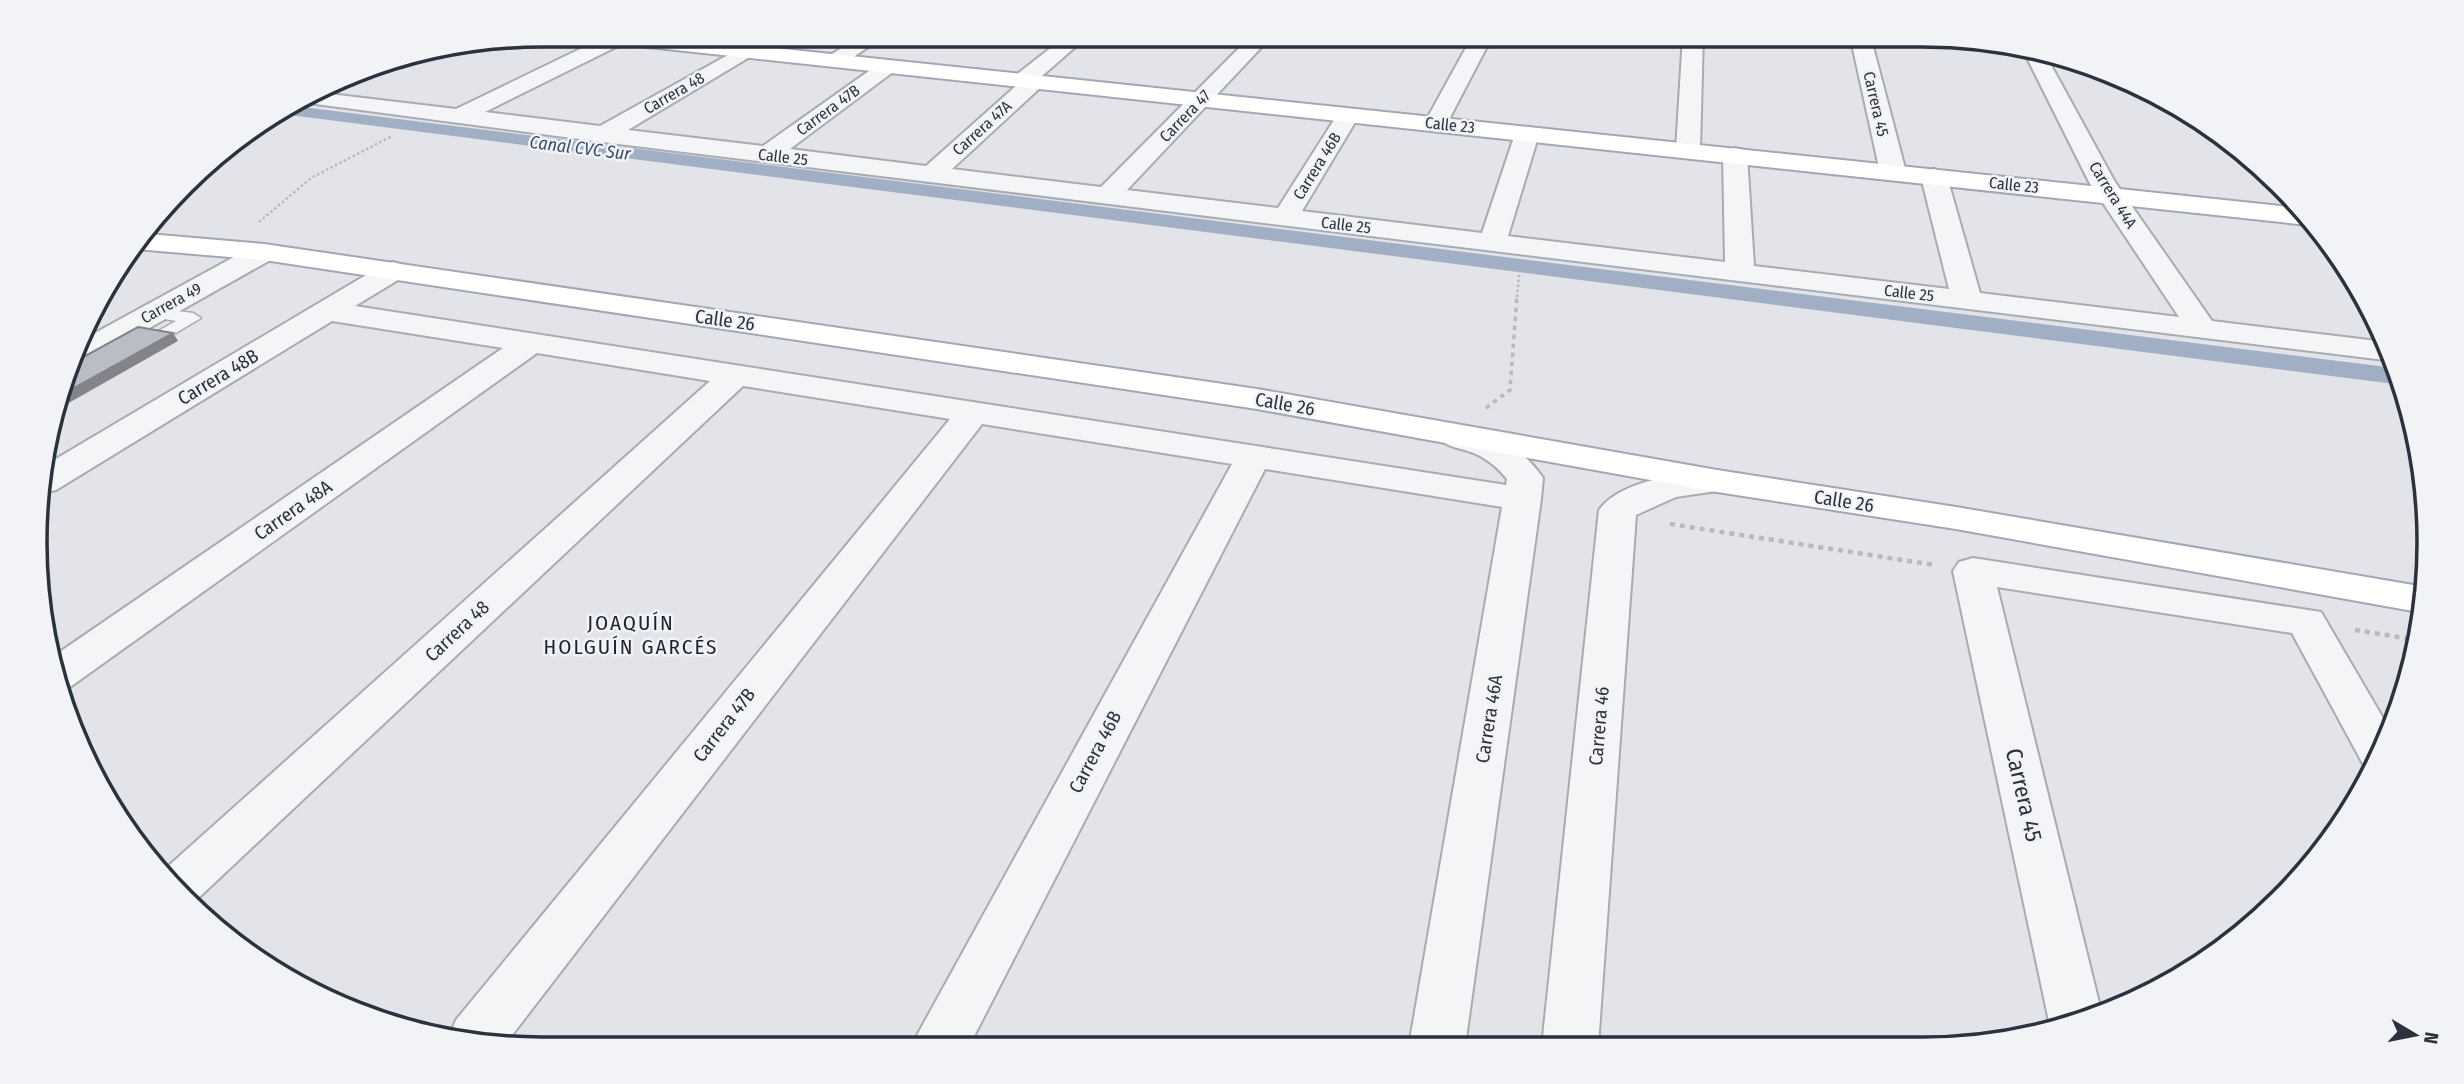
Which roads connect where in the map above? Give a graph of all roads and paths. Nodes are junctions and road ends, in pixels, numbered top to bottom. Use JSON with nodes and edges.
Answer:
{"nodes":[{"id":1,"x":601,"y":47,"type":"edge"},
{"id":2,"x":720,"y":47,"type":"edge"},
{"id":3,"x":857,"y":47,"type":"edge"},
{"id":4,"x":1066,"y":47,"type":"edge"},
{"id":5,"x":1252,"y":47,"type":"edge"},
{"id":6,"x":1477,"y":47,"type":"edge"},
{"id":7,"x":1692,"y":47,"type":"edge"},
{"id":8,"x":1863,"y":47,"type":"edge"},
{"id":9,"x":746,"y":51,"type":"junction"},
{"id":10,"x":836,"y":60,"type":"junction"},
{"id":11,"x":2039,"y":62,"type":"edge"},
{"id":12,"x":890,"y":65,"type":"junction"},
{"id":13,"x":1029,"y":80,"type":"junction"},
{"id":14,"x":321,"y":99,"type":"edge"},
{"id":15,"x":1202,"y":99,"type":"junction"},
{"id":16,"x":1349,"y":114,"type":"junction"},
{"id":17,"x":458,"y":117,"type":"junction"},
{"id":18,"x":1437,"y":124,"type":"junction"},
{"id":19,"x":1527,"y":134,"type":"junction"},
{"id":20,"x":602,"y":135,"type":"junction"},
{"id":21,"x":363,"y":150,"type":"dead end"},
{"id":22,"x":1688,"y":150,"type":"junction"},
{"id":23,"x":766,"y":155,"type":"junction"},
{"id":24,"x":1735,"y":155,"type":"junction"},
{"id":25,"x":1893,"y":172,"type":"junction"},
{"id":26,"x":931,"y":175,"type":"junction"},
{"id":27,"x":1934,"y":177,"type":"junction"},
{"id":28,"x":1107,"y":196,"type":"junction"},
{"id":29,"x":2111,"y":196,"type":"junction"},
{"id":30,"x":2293,"y":214,"type":"edge"},
{"id":31,"x":1285,"y":218,"type":"junction"},
{"id":32,"x":148,"y":242,"type":"edge"},
{"id":33,"x":1492,"y":243,"type":"junction"},
{"id":34,"x":229,"y":248,"type":"junction"},
{"id":35,"x":264,"y":252,"type":"junction"},
{"id":36,"x":393,"y":271,"type":"junction"},
{"id":37,"x":1740,"y":273,"type":"junction"},
{"id":38,"x":1519,"y":279,"type":"dead end"},
{"id":39,"x":1967,"y":300,"type":"junction"},
{"id":40,"x":327,"y":311,"type":"junction"},
{"id":41,"x":2202,"y":329,"type":"junction"},
{"id":42,"x":531,"y":343,"type":"junction"},
{"id":43,"x":2378,"y":351,"type":"edge"},
{"id":44,"x":85,"y":352,"type":"edge"},
{"id":45,"x":736,"y":375,"type":"junction"},
{"id":46,"x":1510,"y":390,"type":"dead end"},
{"id":47,"x":973,"y":413,"type":"junction"},
{"id":48,"x":1452,"y":435,"type":"junction"},
{"id":49,"x":1253,"y":457,"type":"junction"},
{"id":50,"x":51,"y":477,"type":"edge"},
{"id":51,"x":1717,"y":481,"type":"junction"},
{"id":52,"x":1523,"y":499,"type":"junction"},
{"id":53,"x":1664,"y":523,"type":"dead end"},
{"id":54,"x":1973,"y":571,"type":"junction"},
{"id":55,"x":2414,"y":598,"type":"edge"},
{"id":56,"x":2306,"y":622,"type":"junction"},
{"id":57,"x":2407,"y":638,"type":"edge"},
{"id":58,"x":64,"y":671,"type":"edge"},
{"id":59,"x":2374,"y":743,"type":"edge"},
{"id":60,"x":183,"y":882,"type":"edge"},
{"id":61,"x":2074,"y":1012,"type":"edge"},
{"id":62,"x":480,"y":1033,"type":"edge"},
{"id":63,"x":944,"y":1037,"type":"edge"},
{"id":64,"x":1438,"y":1037,"type":"edge"},
{"id":65,"x":1571,"y":1037,"type":"edge"}],
"edges":[{"from":1,"to":17,"type":"street"},
{"from":2,"to":9,"type":"main road","name":"Calle 23"},
{"from":3,"to":10,"type":"street"},
{"from":4,"to":13,"type":"street","name":"Carrera 47A"},
{"from":5,"to":15,"type":"street","name":"Carrera 47"},
{"from":6,"to":18,"type":"street"},
{"from":7,"to":22,"type":"street"},
{"from":8,"to":25,"type":"street","name":"Carrera 45"},
{"from":9,"to":10,"type":"main road","name":"Calle 23"},
{"from":9,"to":20,"type":"street","name":"Carrera 48"},
{"from":10,"to":12,"type":"main road","name":"Calle 23"},
{"from":11,"to":29,"type":"street","name":"Carrera 44A"},
{"from":12,"to":13,"type":"main road","name":"Calle 23"},
{"from":12,"to":23,"type":"street","name":"Carrera 47B"},
{"from":13,"to":15,"type":"main road","name":"Calle 23"},
{"from":13,"to":26,"type":"street","name":"Carrera 47A"},
{"from":14,"to":17,"type":"street","name":"Calle 25"},
{"from":15,"to":16,"type":"main road","name":"Calle 23"},
{"from":15,"to":28,"type":"street","name":"Carrera 47"},
{"from":16,"to":18,"type":"main road","name":"Calle 23"},
{"from":16,"to":31,"type":"street","name":"Carrera 46B"},
{"from":17,"to":20,"type":"street","name":"Calle 25"},
{"from":18,"to":19,"type":"main road","name":"Calle 23"},
{"from":19,"to":22,"type":"main road","name":"Calle 23"},
{"from":19,"to":33,"type":"street"},
{"from":20,"to":23,"type":"street","name":"Calle 25"},
{"from":21,"to":34,"type":"path"},
{"from":22,"to":24,"type":"main road","name":"Calle 23"},
{"from":23,"to":26,"type":"street","name":"Calle 25"},
{"from":24,"to":25,"type":"main road","name":"Calle 23"},
{"from":24,"to":37,"type":"street"},
{"from":25,"to":27,"type":"main road","name":"Calle 23"},
{"from":26,"to":28,"type":"street","name":"Calle 25"},
{"from":27,"to":29,"type":"main road","name":"Calle 23"},
{"from":27,"to":39,"type":"street"},
{"from":28,"to":31,"type":"street","name":"Calle 25"},
{"from":29,"to":30,"type":"main road","name":"Calle 23"},
{"from":29,"to":41,"type":"street","name":"Carrera 44A"},
{"from":31,"to":33,"type":"street","name":"Calle 25"},
{"from":32,"to":34,"type":"main road","name":"Calle 26"},
{"from":33,"to":37,"type":"street","name":"Calle 25"},
{"from":34,"to":35,"type":"main road","name":"Calle 26"},
{"from":35,"to":36,"type":"main road","name":"Calle 26"},
{"from":35,"to":44,"type":"street","name":"Carrera 49"},
{"from":36,"to":40,"type":"street","name":"Carrera 48B"},
{"from":36,"to":48,"type":"main road","name":"Calle 26"},
{"from":37,"to":39,"type":"street","name":"Calle 25"},
{"from":38,"to":46,"type":"path"},
{"from":39,"to":41,"type":"street","name":"Calle 25"},
{"from":40,"to":42,"type":"street"},
{"from":40,"to":50,"type":"street","name":"Carrera 48B"},
{"from":41,"to":43,"type":"street","name":"Calle 25"},
{"from":42,"to":45,"type":"street"},
{"from":42,"to":58,"type":"street","name":"Carrera 48A"},
{"from":45,"to":47,"type":"street"},
{"from":45,"to":60,"type":"street","name":"Carrera 48"},
{"from":47,"to":49,"type":"street"},
{"from":47,"to":62,"type":"street","name":"Carrera 47B"},
{"from":48,"to":51,"type":"main road","name":"Calle 26"},
{"from":48,"to":52,"type":"street","name":"Carrera 46A"},
{"from":49,"to":52,"type":"street"},
{"from":49,"to":63,"type":"street","name":"Carrera 46B"},
{"from":51,"to":55,"type":"main road","name":"Calle 26"},
{"from":51,"to":65,"type":"street","name":"Carrera 46"},
{"from":52,"to":64,"type":"street","name":"Carrera 46A"},
{"from":53,"to":54,"type":"path"},
{"from":54,"to":56,"type":"street"},
{"from":54,"to":61,"type":"street","name":"Carrera 45"},
{"from":56,"to":57,"type":"path"},
{"from":56,"to":59,"type":"street"}]}
